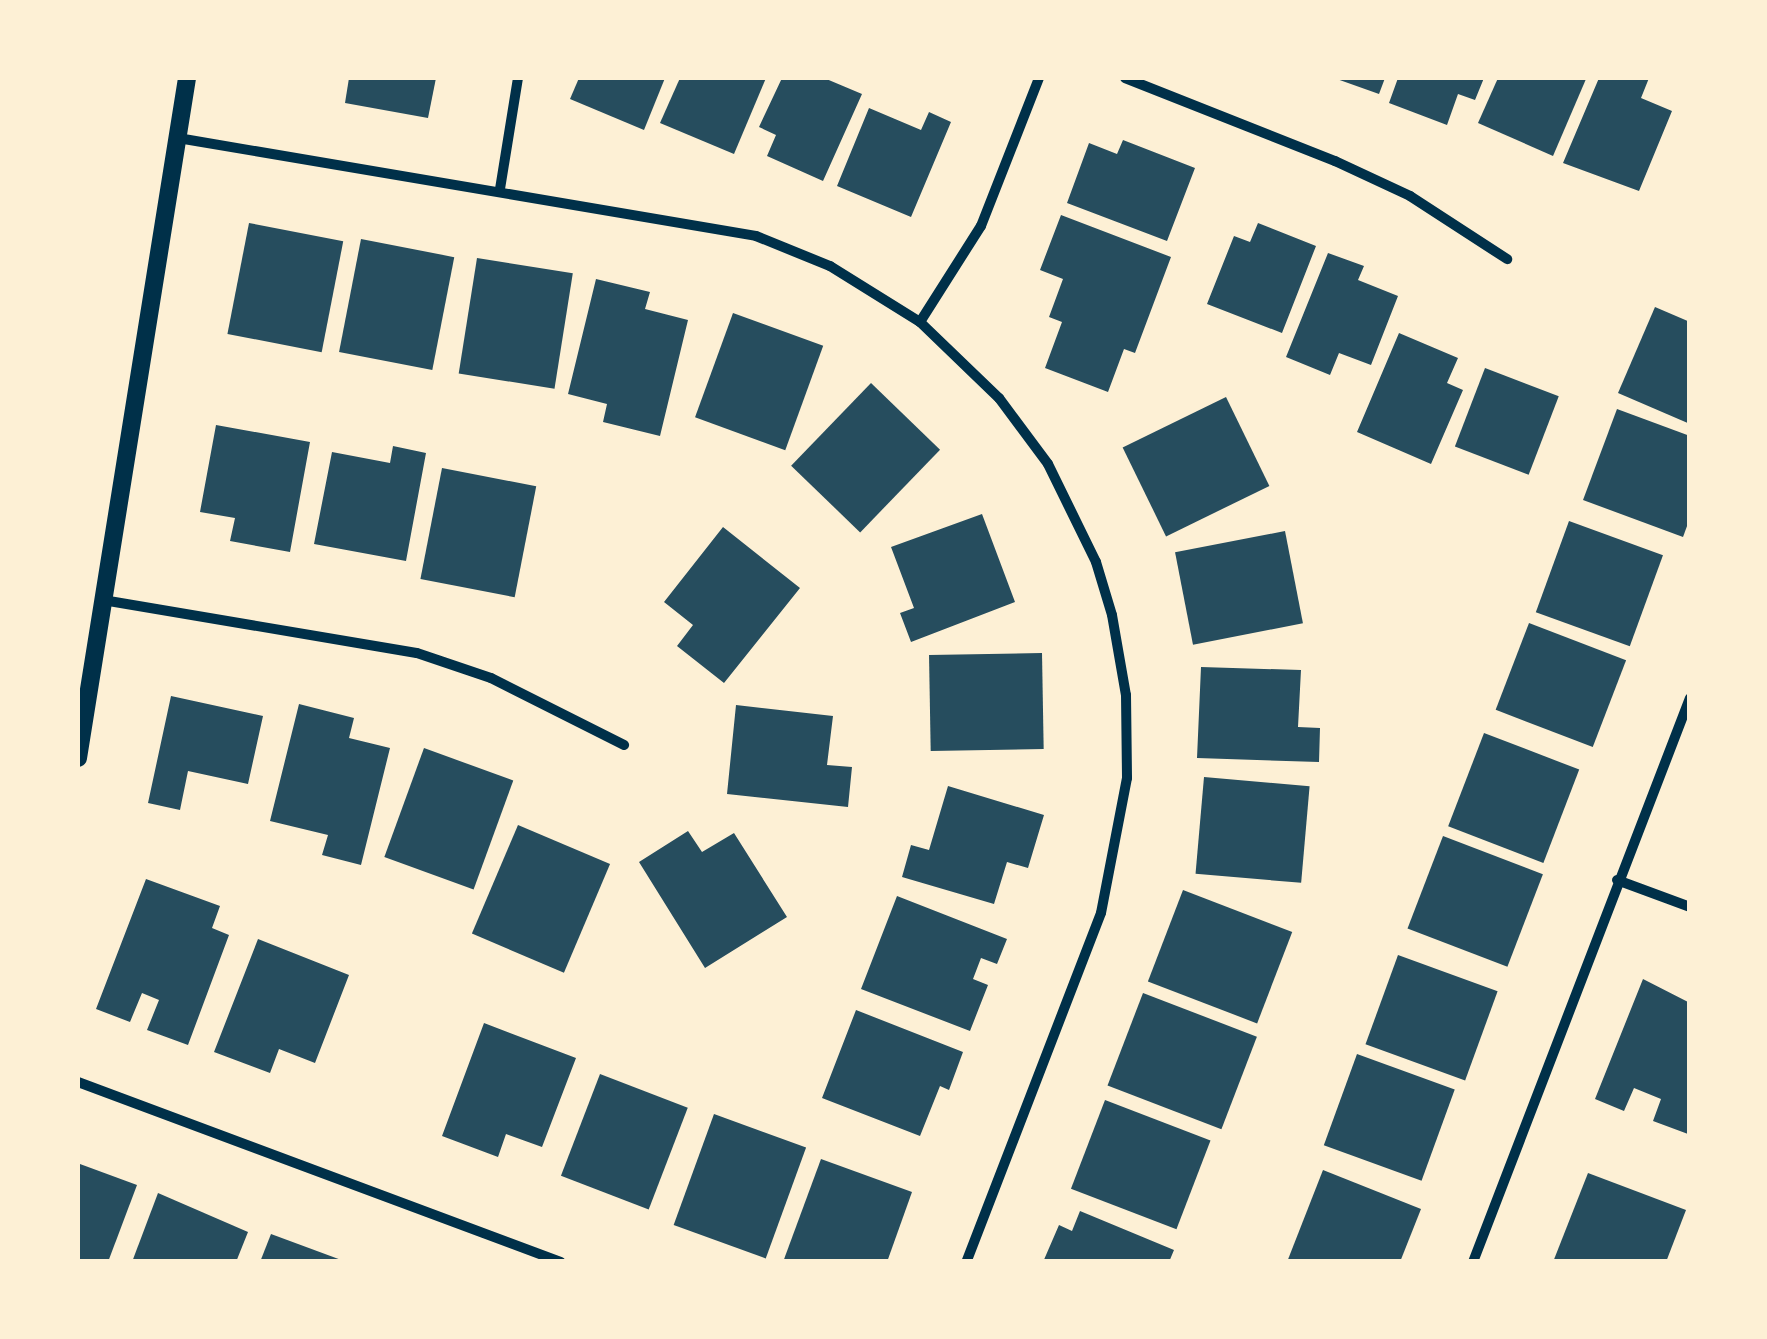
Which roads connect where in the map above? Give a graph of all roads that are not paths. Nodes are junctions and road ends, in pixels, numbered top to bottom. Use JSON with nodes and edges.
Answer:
{"nodes":[{"id":1,"x":187,"y":78,"type":"edge"},
{"id":2,"x":518,"y":78,"type":"edge"},
{"id":3,"x":1039,"y":78,"type":"edge"},
{"id":4,"x":1125,"y":78,"type":"edge"},
{"id":5,"x":178,"y":138,"type":"junction"},
{"id":6,"x":500,"y":189,"type":"junction"},
{"id":7,"x":1507,"y":259,"type":"dead end"},
{"id":8,"x":920,"y":322,"type":"junction"},
{"id":9,"x":103,"y":600,"type":"junction"},
{"id":10,"x":1690,"y":698,"type":"edge"},
{"id":11,"x":624,"y":745,"type":"dead end"},
{"id":12,"x":78,"y":758,"type":"edge"},
{"id":13,"x":1618,"y":880,"type":"junction"},
{"id":14,"x":1690,"y":906,"type":"edge"},
{"id":15,"x":78,"y":1082,"type":"edge"},
{"id":16,"x":562,"y":1262,"type":"edge"},
{"id":17,"x":966,"y":1262,"type":"edge"},
{"id":18,"x":1473,"y":1262,"type":"edge"}],
"edges":[{"from":1,"to":5,"type":"street"},
{"from":2,"to":6,"type":"street"},
{"from":3,"to":8,"type":"street"},
{"from":4,"to":7,"type":"street"},
{"from":5,"to":6,"type":"street"},
{"from":5,"to":9,"type":"street"},
{"from":6,"to":8,"type":"street"},
{"from":8,"to":17,"type":"street"},
{"from":9,"to":11,"type":"street"},
{"from":9,"to":12,"type":"street"},
{"from":10,"to":13,"type":"street"},
{"from":13,"to":14,"type":"street"},
{"from":13,"to":18,"type":"street"},
{"from":15,"to":16,"type":"street"}]}
